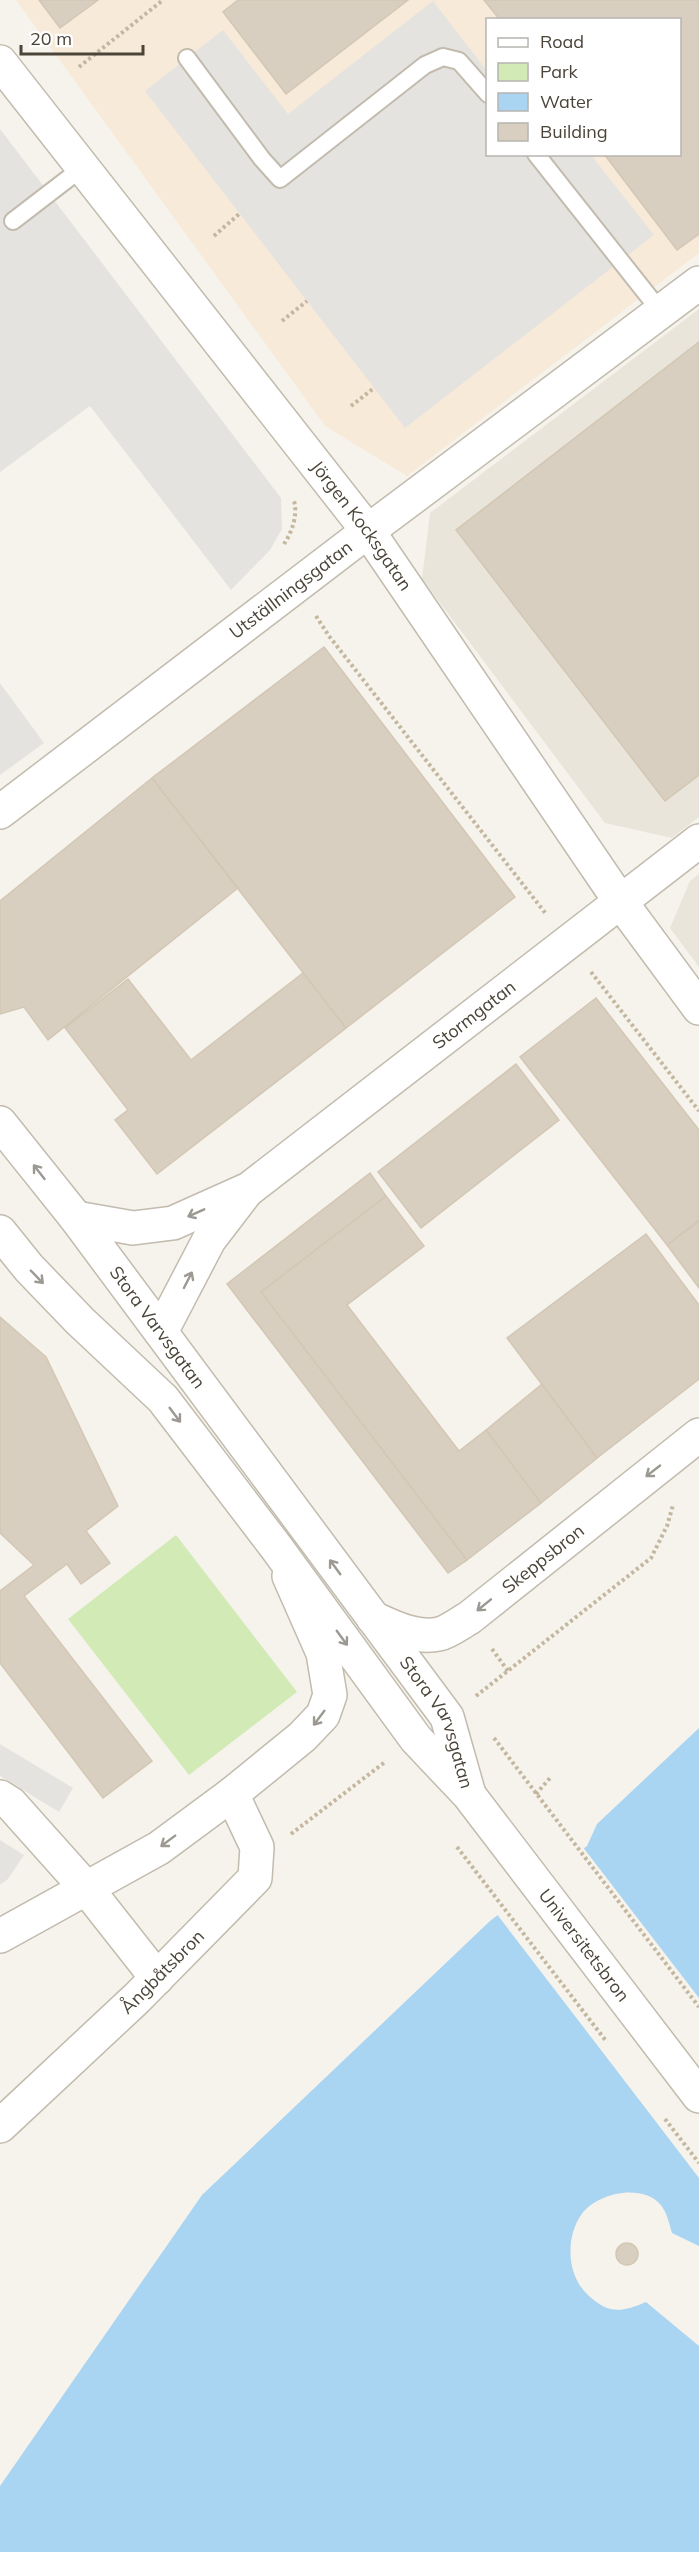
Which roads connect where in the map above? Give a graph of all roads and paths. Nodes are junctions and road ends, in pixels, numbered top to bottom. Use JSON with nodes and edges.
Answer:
{"nodes":[{"id":1,"x":163,"y":0,"type":"edge"},
{"id":2,"x":187,"y":58,"type":"dead end"},
{"id":3,"x":0,"y":62,"type":"edge"},
{"id":4,"x":79,"y":67,"type":"dead end"},
{"id":5,"x":486,"y":92,"type":"edge"},
{"id":6,"x":538,"y":156,"type":"edge"},
{"id":7,"x":82,"y":168,"type":"junction"},
{"id":8,"x":239,"y":214,"type":"dead end"},
{"id":9,"x":13,"y":221,"type":"dead end"},
{"id":10,"x":214,"y":236,"type":"dead end"},
{"id":11,"x":699,"y":283,"type":"edge"},
{"id":12,"x":307,"y":301,"type":"dead end"},
{"id":13,"x":661,"y":312,"type":"junction"},
{"id":14,"x":282,"y":321,"type":"dead end"},
{"id":15,"x":374,"y":388,"type":"dead end"},
{"id":16,"x":351,"y":406,"type":"dead end"},
{"id":17,"x":291,"y":493,"type":"dead end"},
{"id":18,"x":368,"y":531,"type":"junction"},
{"id":19,"x":297,"y":585,"type":"junction"},
{"id":20,"x":0,"y":812,"type":"edge"},
{"id":21,"x":699,"y":842,"type":"edge"},
{"id":22,"x":620,"y":901,"type":"junction"},
{"id":23,"x":567,"y":941,"type":"junction"},
{"id":24,"x":699,"y":1008,"type":"edge"},
{"id":25,"x":699,"y":1111,"type":"edge"},
{"id":26,"x":0,"y":1123,"type":"edge"},
{"id":27,"x":249,"y":1189,"type":"junction"},
{"id":28,"x":76,"y":1218,"type":"junction"},
{"id":29,"x":0,"y":1232,"type":"edge"},
{"id":30,"x":161,"y":1332,"type":"junction"},
{"id":31,"x":699,"y":1435,"type":"edge"},
{"id":32,"x":676,"y":1494,"type":"dead end"},
{"id":33,"x":276,"y":1547,"type":"junction"},
{"id":34,"x":373,"y":1618,"type":"junction"},
{"id":35,"x":447,"y":1718,"type":"junction"},
{"id":36,"x":490,"y":1734,"type":"dead end"},
{"id":37,"x":416,"y":1739,"type":"junction"},
{"id":38,"x":550,"y":1778,"type":"dead end"},
{"id":39,"x":232,"y":1794,"type":"junction"},
{"id":40,"x":536,"y":1794,"type":"junction"},
{"id":41,"x":469,"y":1795,"type":"junction"},
{"id":42,"x":0,"y":1797,"type":"edge"},
{"id":43,"x":257,"y":1847,"type":"junction"},
{"id":44,"x":87,"y":1889,"type":"junction"},
{"id":45,"x":496,"y":1898,"type":"dead end"},
{"id":46,"x":0,"y":1936,"type":"edge"},
{"id":47,"x":157,"y":1978,"type":"junction"},
{"id":48,"x":699,"y":2007,"type":"edge"},
{"id":49,"x":612,"y":2049,"type":"dead end"},
{"id":50,"x":699,"y":2096,"type":"edge"},
{"id":51,"x":663,"y":2115,"type":"dead end"},
{"id":52,"x":0,"y":2126,"type":"edge"},
{"id":53,"x":699,"y":2163,"type":"edge"}],
"edges":[{"from":1,"to":4,"type":"path"},
{"from":2,"to":5,"type":"lane"},
{"from":3,"to":7,"type":"street","name":"Jörgen Kocksgatan"},
{"from":6,"to":13,"type":"lane"},
{"from":7,"to":9,"type":"lane"},
{"from":7,"to":18,"type":"street","name":"Jörgen Kocksgatan"},
{"from":8,"to":10,"type":"path"},
{"from":11,"to":13,"type":"street","name":"Utställningsgatan"},
{"from":12,"to":14,"type":"path"},
{"from":13,"to":18,"type":"street","name":"Utställningsgatan"},
{"from":15,"to":16,"type":"path"},
{"from":17,"to":19,"type":"path"},
{"from":18,"to":19,"type":"street","name":"Utställningsgatan"},
{"from":18,"to":22,"type":"street","name":"Jörgen Kocksgatan"},
{"from":19,"to":20,"type":"street","name":"Utställningsgatan"},
{"from":19,"to":23,"type":"path"},
{"from":21,"to":22,"type":"street","name":"Stormgatan"},
{"from":22,"to":23,"type":"street","name":"Stormgatan"},
{"from":22,"to":24,"type":"street","name":"Jörgen Kocksgatan"},
{"from":23,"to":25,"type":"path"},
{"from":23,"to":27,"type":"street","name":"Stormgatan"},
{"from":28,"to":26,"type":"street","name":"Stora Varvsgatan","one_way":true},
{"from":27,"to":28,"type":"street","name":"Stormgatan","one_way":true},
{"from":30,"to":27,"type":"street","name":"Stormgatan","one_way":true},
{"from":28,"to":30,"type":"street","name":"Stora Varvsgatan"},
{"from":29,"to":33,"type":"street","name":"Stora Varvsgatan","one_way":true},
{"from":34,"to":30,"type":"street","name":"Stora Varvsgatan","one_way":true},
{"from":31,"to":34,"type":"street","name":"Skeppsbron","one_way":true},
{"from":32,"to":35,"type":"path"},
{"from":33,"to":37,"type":"street","name":"Stora Varvsgatan","one_way":true},
{"from":33,"to":39,"type":"street","one_way":true},
{"from":34,"to":35,"type":"street","name":"Stora Varvsgatan"},
{"from":35,"to":41,"type":"street","name":"Stora Varvsgatan"},
{"from":36,"to":40,"type":"path"},
{"from":37,"to":41,"type":"street","name":"Stora Varvsgatan"},
{"from":37,"to":43,"type":"path"},
{"from":38,"to":40,"type":"path"},
{"from":39,"to":43,"type":"street","name":"Ångbåtsbron"},
{"from":39,"to":44,"type":"street","one_way":true},
{"from":40,"to":48,"type":"path"},
{"from":41,"to":50,"type":"street","name":"Universitetsbron"},
{"from":42,"to":44,"type":"street"},
{"from":43,"to":47,"type":"street","name":"Ångbåtsbron"},
{"from":44,"to":46,"type":"street"},
{"from":44,"to":47,"type":"street"},
{"from":45,"to":49,"type":"path"},
{"from":47,"to":52,"type":"street","name":"Ångbåtsbron"},
{"from":51,"to":53,"type":"path"}]}
